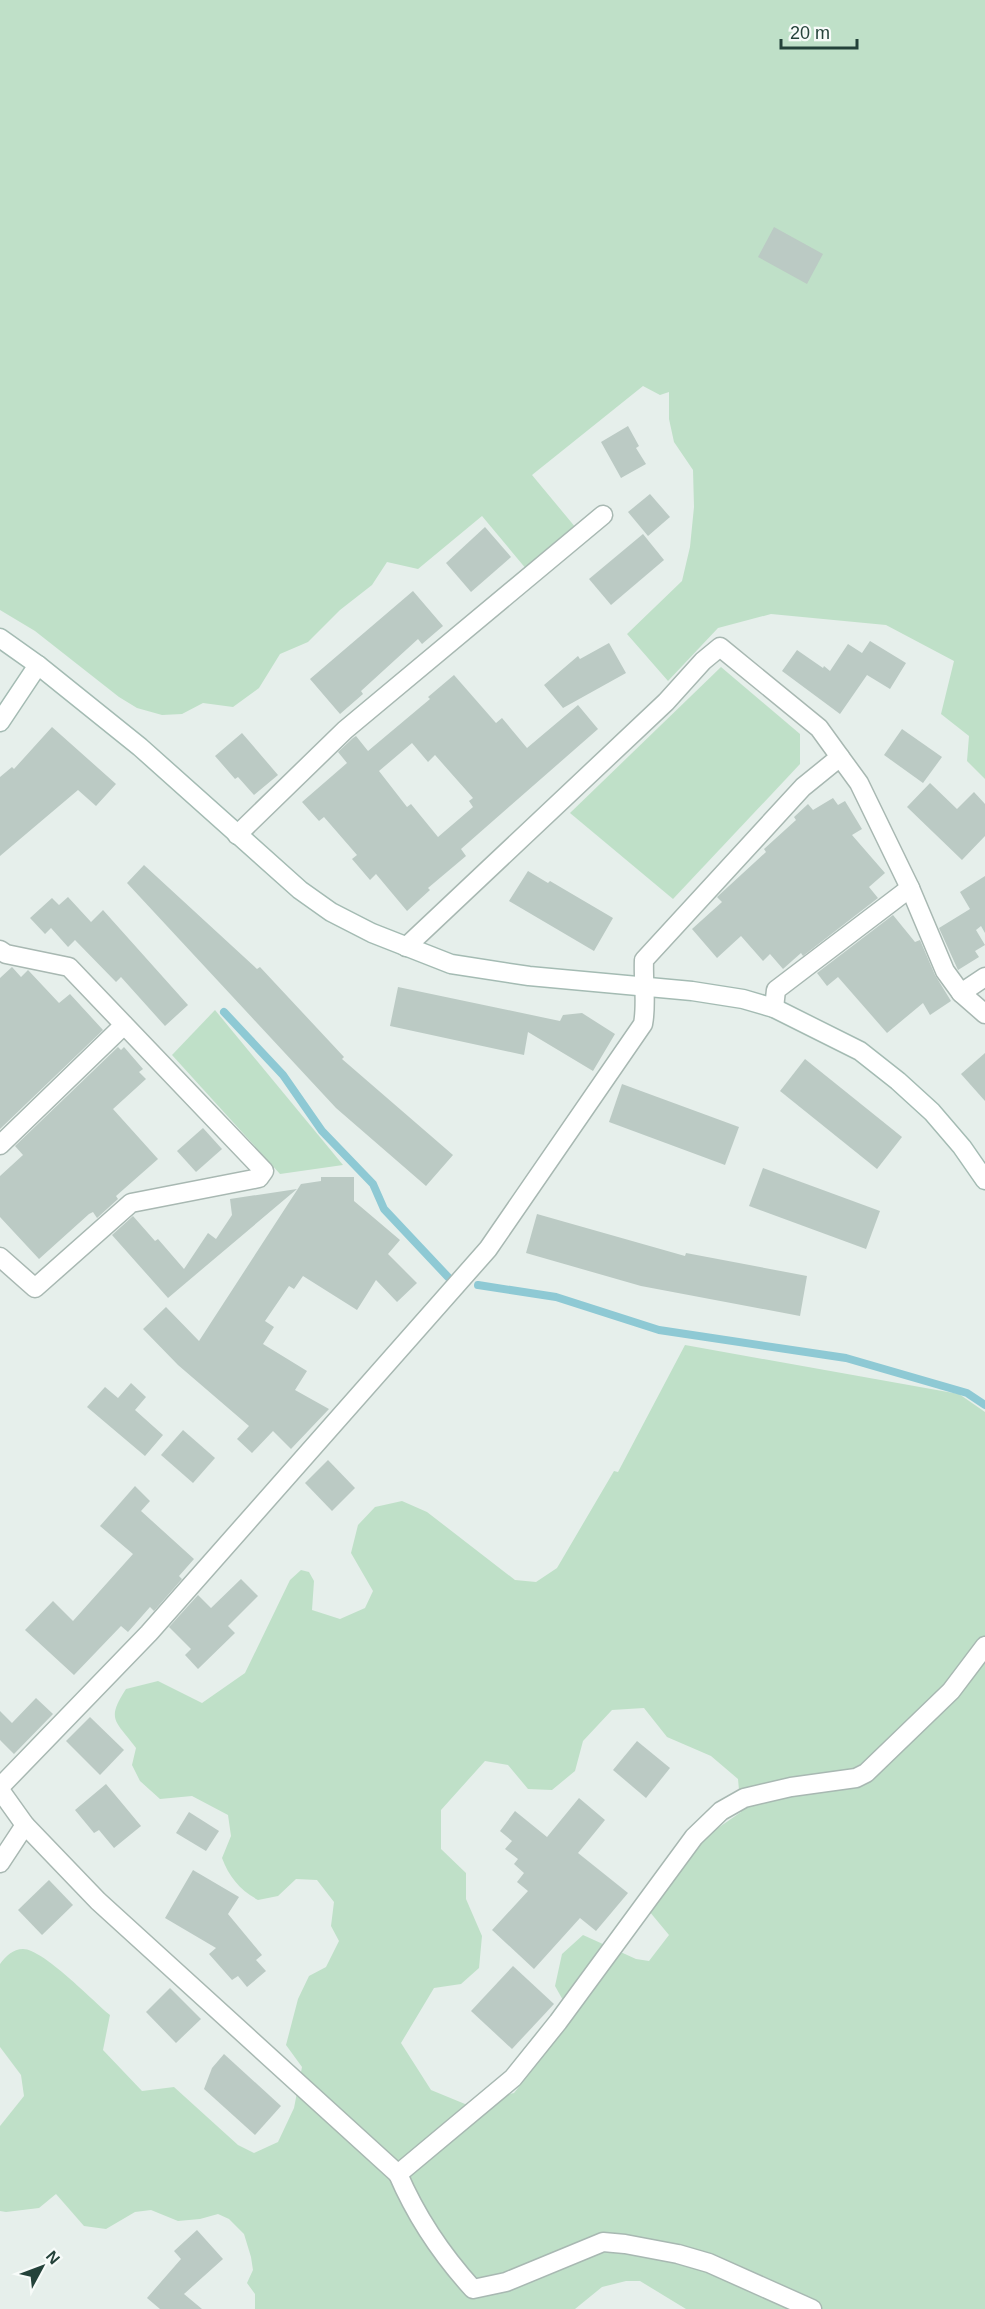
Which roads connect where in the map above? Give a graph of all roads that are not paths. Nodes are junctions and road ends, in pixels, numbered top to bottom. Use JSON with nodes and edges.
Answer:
{"nodes":[{"id":1,"x":603,"y":515,"type":"dead end"},
{"id":2,"x":0,"y":638,"type":"edge"},
{"id":3,"x":38,"y":665,"type":"junction"},
{"id":4,"x":0,"y":722,"type":"edge"},
{"id":5,"x":840,"y":757,"type":"junction"},
{"id":6,"x":237,"y":835,"type":"junction"},
{"id":7,"x":910,"y":888,"type":"junction"},
{"id":8,"x":406,"y":947,"type":"junction"},
{"id":9,"x":2,"y":956,"type":"edge"},
{"id":10,"x":985,"y":977,"type":"edge"},
{"id":11,"x":643,"y":986,"type":"junction"},
{"id":12,"x":961,"y":993,"type":"junction"},
{"id":13,"x":774,"y":1008,"type":"junction"},
{"id":14,"x":985,"y":1014,"type":"edge"},
{"id":15,"x":124,"y":1025,"type":"junction"},
{"id":16,"x":0,"y":1145,"type":"edge"},
{"id":17,"x":985,"y":1180,"type":"edge"},
{"id":18,"x":0,"y":1257,"type":"edge"},
{"id":19,"x":985,"y":1646,"type":"edge"},
{"id":20,"x":0,"y":1789,"type":"edge"},
{"id":21,"x":25,"y":1825,"type":"junction"},
{"id":22,"x":0,"y":1863,"type":"edge"},
{"id":23,"x":398,"y":2174,"type":"junction"},
{"id":24,"x":812,"y":2309,"type":"edge"}],
"edges":[{"from":1,"to":6,"type":"street"},
{"from":2,"to":3,"type":"street"},
{"from":3,"to":4,"type":"street"},
{"from":3,"to":6,"type":"street"},
{"from":5,"to":7,"type":"street"},
{"from":5,"to":8,"type":"street"},
{"from":5,"to":11,"type":"street"},
{"from":6,"to":8,"type":"street"},
{"from":7,"to":12,"type":"street"},
{"from":7,"to":13,"type":"street"},
{"from":8,"to":11,"type":"street"},
{"from":9,"to":15,"type":"street"},
{"from":10,"to":12,"type":"street"},
{"from":11,"to":13,"type":"street"},
{"from":11,"to":20,"type":"street"},
{"from":12,"to":14,"type":"street"},
{"from":13,"to":17,"type":"street"},
{"from":15,"to":16,"type":"street"},
{"from":15,"to":18,"type":"street"},
{"from":19,"to":23,"type":"street"},
{"from":20,"to":21,"type":"street"},
{"from":21,"to":22,"type":"street"},
{"from":21,"to":23,"type":"street"},
{"from":23,"to":24,"type":"street"}]}
